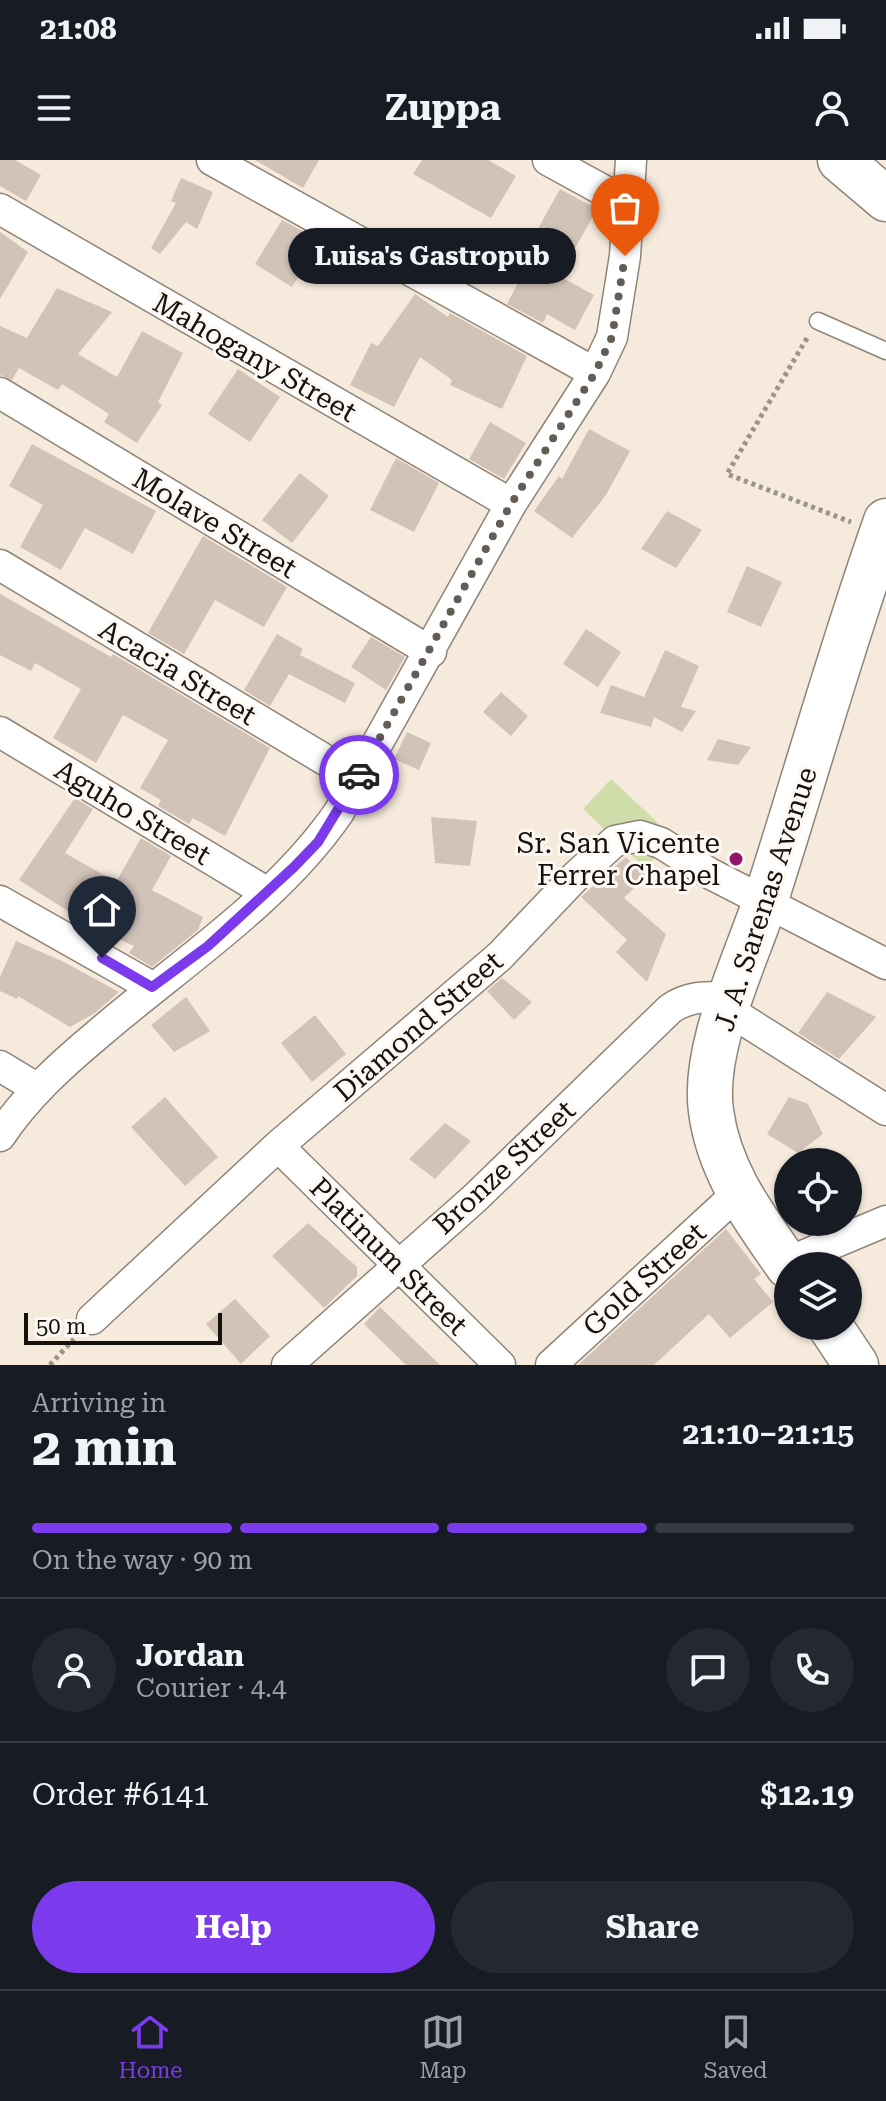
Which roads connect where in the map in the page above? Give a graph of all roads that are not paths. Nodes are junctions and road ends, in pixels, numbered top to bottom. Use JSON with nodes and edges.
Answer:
{"nodes":[{"id":1,"x":212,"y":160,"type":"edge"},
{"id":2,"x":548,"y":160,"type":"edge"},
{"id":3,"x":631,"y":160,"type":"edge"},
{"id":4,"x":840,"y":160,"type":"edge"},
{"id":5,"x":886,"y":199,"type":"edge"},
{"id":6,"x":630,"y":205,"type":"junction"},
{"id":7,"x":0,"y":209,"type":"edge"},
{"id":8,"x":818,"y":321,"type":"road end"},
{"id":9,"x":886,"y":351,"type":"edge"},
{"id":10,"x":595,"y":373,"type":"junction"},
{"id":11,"x":0,"y":393,"type":"edge"},
{"id":12,"x":511,"y":504,"type":"junction"},
{"id":13,"x":884,"y":528,"type":"edge"},
{"id":14,"x":0,"y":565,"type":"edge"},
{"id":15,"x":431,"y":652,"type":"junction"},
{"id":16,"x":0,"y":732,"type":"edge"},
{"id":17,"x":357,"y":779,"type":"junction"},
{"id":18,"x":266,"y":892,"type":"junction"},
{"id":19,"x":765,"y":900,"type":"junction"},
{"id":20,"x":0,"y":901,"type":"edge"},
{"id":21,"x":886,"y":964,"type":"edge"},
{"id":22,"x":152,"y":987,"type":"junction"},
{"id":23,"x":730,"y":1003,"type":"junction"},
{"id":24,"x":0,"y":1066,"type":"edge"},
{"id":25,"x":38,"y":1089,"type":"junction"},
{"id":26,"x":886,"y":1110,"type":"edge"},
{"id":27,"x":0,"y":1136,"type":"edge"},
{"id":28,"x":278,"y":1146,"type":"junction"},
{"id":29,"x":738,"y":1193,"type":"junction"},
{"id":30,"x":886,"y":1221,"type":"edge"},
{"id":31,"x":779,"y":1252,"type":"edge"},
{"id":32,"x":815,"y":1252,"type":"edge"},
{"id":33,"x":397,"y":1265,"type":"junction"},
{"id":34,"x":92,"y":1319,"type":"road end"},
{"id":35,"x":287,"y":1365,"type":"edge"},
{"id":36,"x":500,"y":1365,"type":"edge"},
{"id":37,"x":551,"y":1365,"type":"edge"}],
"edges":[{"from":1,"to":10,"type":"street"},
{"from":2,"to":6,"type":"street"},
{"from":3,"to":6,"type":"street"},
{"from":4,"to":5,"type":"main road"},
{"from":6,"to":10,"type":"street"},
{"from":7,"to":12,"type":"street","name":"Mahogany Street"},
{"from":8,"to":9,"type":"lane"},
{"from":10,"to":12,"type":"street"},
{"from":11,"to":15,"type":"street","name":"Molave Street"},
{"from":12,"to":15,"type":"street"},
{"from":13,"to":19,"type":"main road","name":"J. A. Sarenas Avenue"},
{"from":14,"to":17,"type":"street","name":"Acacia Street"},
{"from":15,"to":17,"type":"street"},
{"from":16,"to":18,"type":"street","name":"Aguho Street"},
{"from":17,"to":18,"type":"street"},
{"from":18,"to":22,"type":"street"},
{"from":19,"to":21,"type":"street","name":"Diamond Street"},
{"from":19,"to":23,"type":"main road","name":"J. A. Sarenas Avenue"},
{"from":19,"to":28,"type":"street","name":"Diamond Street"},
{"from":20,"to":22,"type":"street"},
{"from":22,"to":25,"type":"street"},
{"from":23,"to":26,"type":"street"},
{"from":23,"to":29,"type":"main road","name":"J. A. Sarenas Avenue"},
{"from":23,"to":33,"type":"street","name":"Bronze Street"},
{"from":24,"to":25,"type":"street"},
{"from":25,"to":27,"type":"street"},
{"from":28,"to":33,"type":"street","name":"Platinum Street"},
{"from":28,"to":34,"type":"street","name":"Diamond Street"},
{"from":29,"to":31,"type":"main road","name":"J. A. Sarenas Avenue"},
{"from":29,"to":37,"type":"street","name":"Gold Street"},
{"from":30,"to":32,"type":"street"},
{"from":33,"to":35,"type":"street","name":"Bronze Street"},
{"from":33,"to":36,"type":"street","name":"Platinum Street"}]}
